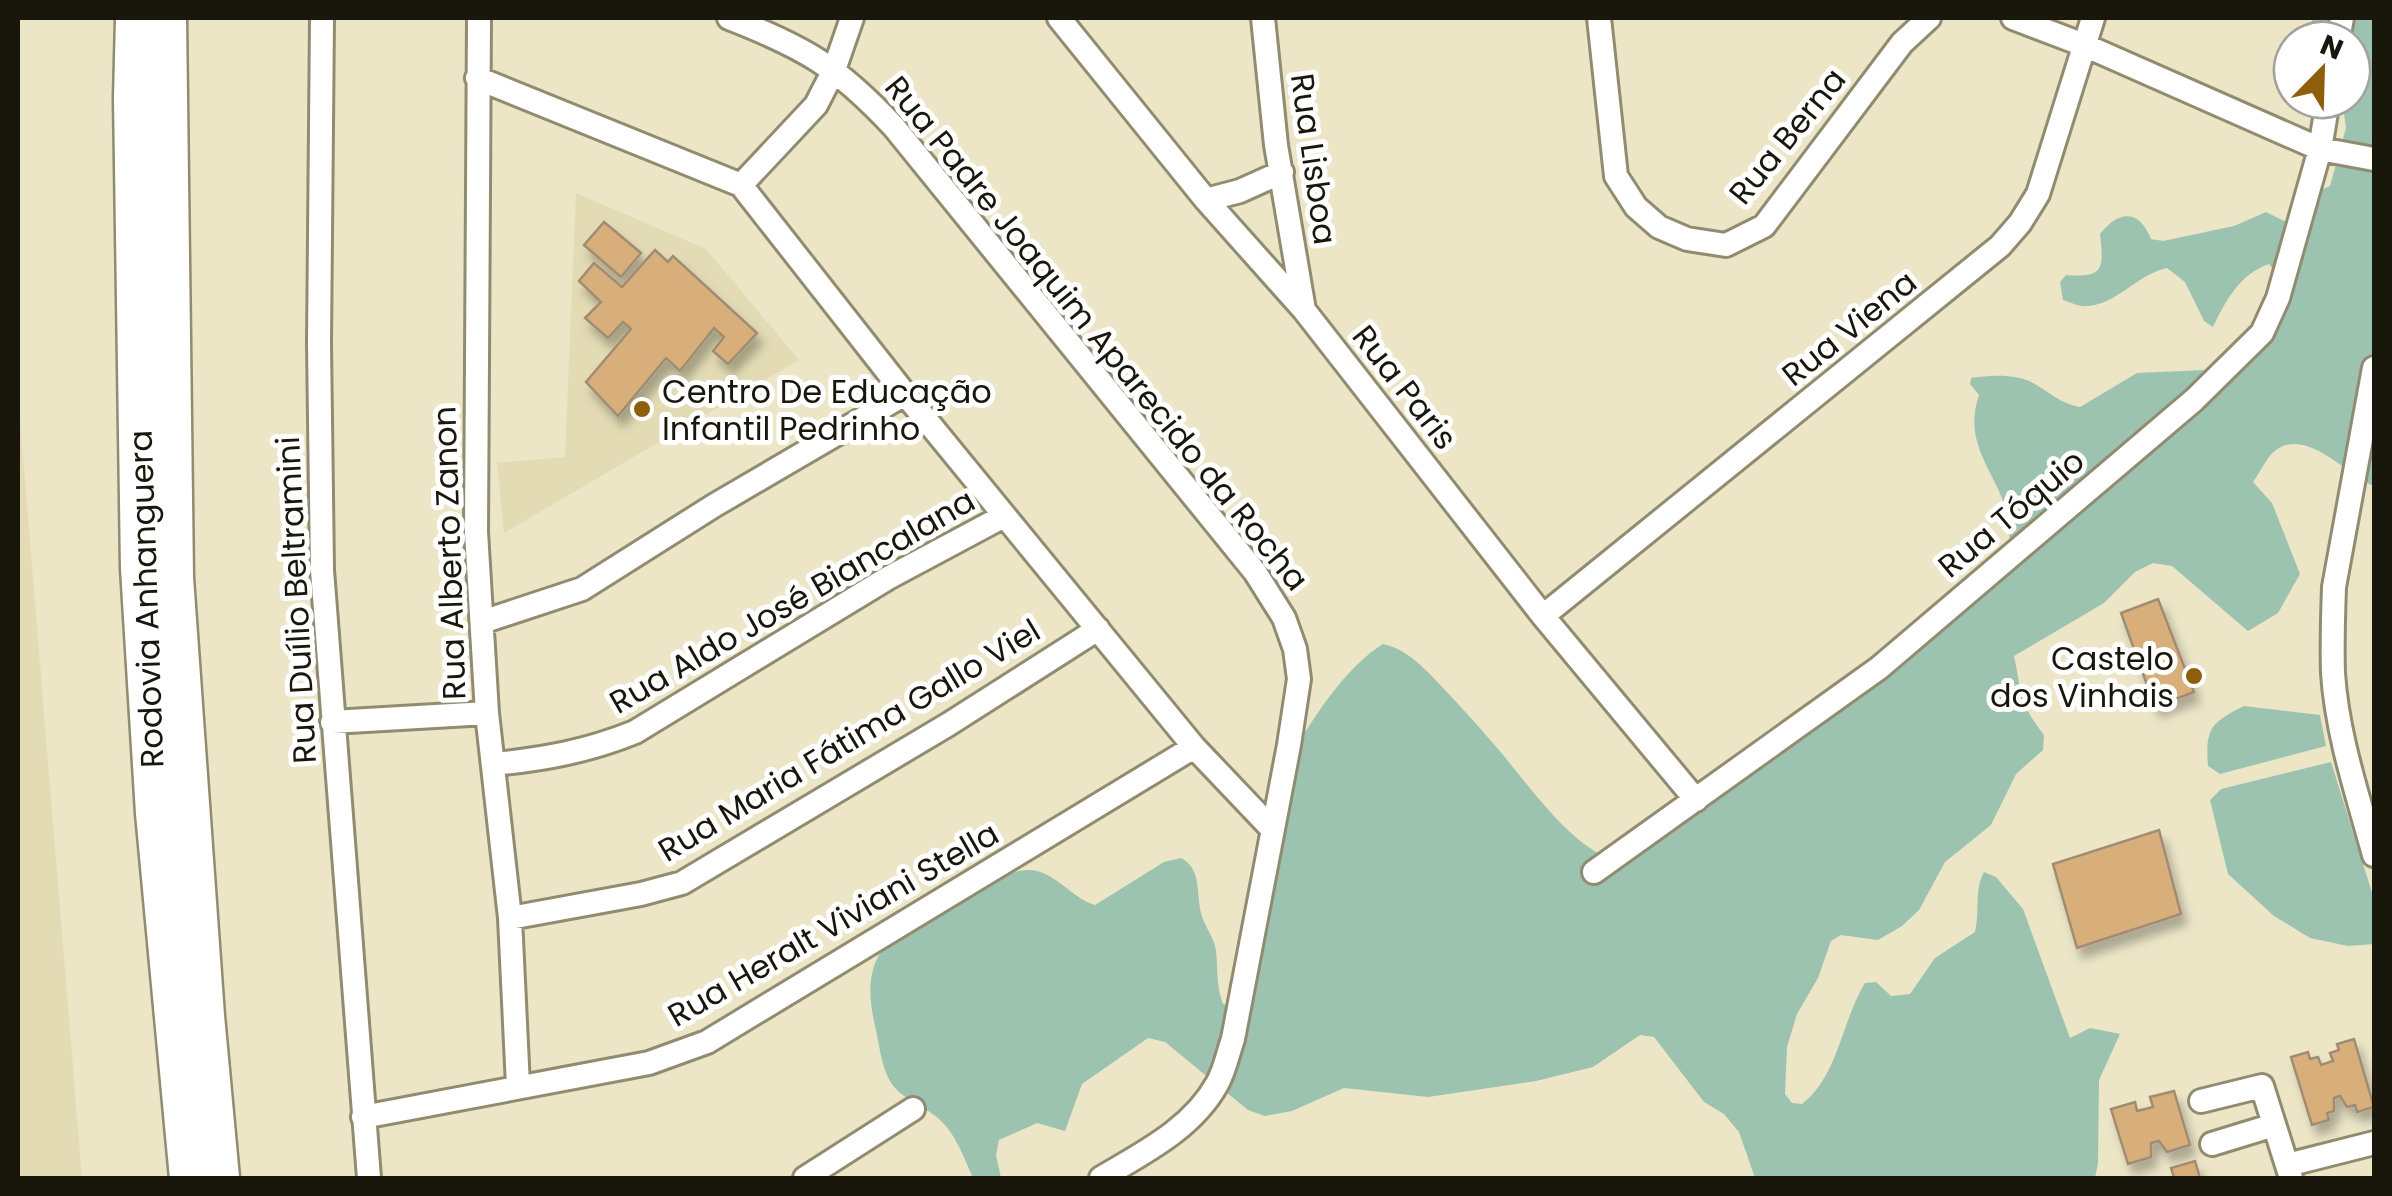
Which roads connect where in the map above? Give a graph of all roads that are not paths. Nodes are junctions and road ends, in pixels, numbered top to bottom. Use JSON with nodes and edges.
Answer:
{"nodes":[{"id":1,"x":136,"y":18,"type":"edge"},
{"id":2,"x":166,"y":18,"type":"edge"},
{"id":3,"x":322,"y":18,"type":"edge"},
{"id":4,"x":479,"y":18,"type":"edge"},
{"id":5,"x":730,"y":18,"type":"edge"},
{"id":6,"x":852,"y":18,"type":"edge"},
{"id":7,"x":1059,"y":18,"type":"edge"},
{"id":8,"x":1264,"y":18,"type":"edge"},
{"id":9,"x":1599,"y":18,"type":"edge"},
{"id":10,"x":1930,"y":18,"type":"edge"},
{"id":11,"x":2013,"y":18,"type":"edge"},
{"id":12,"x":2093,"y":18,"type":"edge"},
{"id":13,"x":2084,"y":45,"type":"junction"},
{"id":14,"x":834,"y":70,"type":"junction"},
{"id":15,"x":478,"y":78,"type":"junction"},
{"id":16,"x":2325,"y":120,"type":"edge"},
{"id":17,"x":2320,"y":150,"type":"junction"},
{"id":18,"x":2374,"y":159,"type":"edge"},
{"id":19,"x":1282,"y":172,"type":"junction"},
{"id":20,"x":741,"y":185,"type":"junction"},
{"id":21,"x":1206,"y":200,"type":"junction"},
{"id":22,"x":1304,"y":310,"type":"junction"},
{"id":23,"x":2374,"y":368,"type":"edge"},
{"id":24,"x":905,"y":394,"type":"junction"},
{"id":25,"x":1004,"y":516,"type":"junction"},
{"id":26,"x":1543,"y":616,"type":"junction"},
{"id":27,"x":482,"y":622,"type":"junction"},
{"id":28,"x":1098,"y":628,"type":"junction"},
{"id":29,"x":487,"y":713,"type":"junction"},
{"id":30,"x":332,"y":722,"type":"junction"},
{"id":31,"x":1194,"y":747,"type":"junction"},
{"id":32,"x":494,"y":764,"type":"junction"},
{"id":33,"x":1696,"y":800,"type":"junction"},
{"id":34,"x":1271,"y":828,"type":"junction"},
{"id":35,"x":2374,"y":855,"type":"edge"},
{"id":36,"x":1594,"y":872,"type":"dead end"},
{"id":37,"x":510,"y":918,"type":"junction"},
{"id":38,"x":518,"y":1086,"type":"junction"},
{"id":39,"x":2200,"y":1102,"type":"dead end"},
{"id":40,"x":912,"y":1109,"type":"dead end"},
{"id":41,"x":363,"y":1117,"type":"junction"},
{"id":42,"x":2274,"y":1124,"type":"junction"},
{"id":43,"x":2212,"y":1144,"type":"dead end"},
{"id":44,"x":2374,"y":1144,"type":"edge"},
{"id":45,"x":2289,"y":1172,"type":"edge"},
{"id":46,"x":190,"y":1178,"type":"edge"},
{"id":47,"x":220,"y":1178,"type":"edge"},
{"id":48,"x":370,"y":1178,"type":"edge"},
{"id":49,"x":806,"y":1178,"type":"edge"},
{"id":50,"x":1101,"y":1178,"type":"edge"}],
"edges":[{"from":1,"to":46,"type":"highway","name":"Rodovia Anhanguera"},
{"from":2,"to":47,"type":"highway","name":"Rodovia Anhanguera"},
{"from":3,"to":30,"type":"street","name":"Rua Duílio Beltramini"},
{"from":4,"to":15,"type":"street","name":"Rua Alberto Zanon"},
{"from":5,"to":14,"type":"street","name":"Rua Padre Joaquim Aparecido da Rocha"},
{"from":6,"to":14,"type":"street"},
{"from":7,"to":21,"type":"street","name":"Rua Paris"},
{"from":8,"to":19,"type":"street","name":"Rua Lisboa"},
{"from":9,"to":10,"type":"street","name":"Rua Berna"},
{"from":11,"to":13,"type":"street"},
{"from":12,"to":13,"type":"street","name":"Rua Viena"},
{"from":13,"to":17,"type":"street"},
{"from":13,"to":26,"type":"street","name":"Rua Viena"},
{"from":14,"to":20,"type":"street"},
{"from":14,"to":34,"type":"street","name":"Rua Padre Joaquim Aparecido da Rocha"},
{"from":15,"to":20,"type":"street"},
{"from":15,"to":27,"type":"street","name":"Rua Alberto Zanon"},
{"from":16,"to":17,"type":"street","name":"Rua Tóquio"},
{"from":17,"to":18,"type":"street"},
{"from":17,"to":33,"type":"street","name":"Rua Tóquio"},
{"from":19,"to":21,"type":"street"},
{"from":19,"to":22,"type":"street","name":"Rua Lisboa"},
{"from":20,"to":24,"type":"street"},
{"from":21,"to":22,"type":"street","name":"Rua Paris"},
{"from":22,"to":26,"type":"street","name":"Rua Paris"},
{"from":23,"to":35,"type":"street"},
{"from":24,"to":25,"type":"street"},
{"from":24,"to":27,"type":"street"},
{"from":25,"to":28,"type":"street"},
{"from":25,"to":32,"type":"street","name":"Rua Aldo José Biancalana"},
{"from":26,"to":33,"type":"street","name":"Rua Paris"},
{"from":27,"to":29,"type":"street","name":"Rua Alberto Zanon"},
{"from":28,"to":31,"type":"street"},
{"from":28,"to":37,"type":"street","name":"Rua Maria Fátima Gallo Viel"},
{"from":29,"to":30,"type":"street"},
{"from":29,"to":32,"type":"street","name":"Rua Alberto Zanon"},
{"from":30,"to":41,"type":"street","name":"Rua Duílio Beltramini"},
{"from":31,"to":34,"type":"street"},
{"from":31,"to":38,"type":"street","name":"Rua Heralt Viviani Stella"},
{"from":32,"to":37,"type":"street","name":"Rua Alberto Zanon"},
{"from":33,"to":36,"type":"street","name":"Rua Tóquio"},
{"from":34,"to":50,"type":"street","name":"Rua Padre Joaquim Aparecido da Rocha"},
{"from":37,"to":38,"type":"street","name":"Rua Alberto Zanon"},
{"from":38,"to":41,"type":"street","name":"Rua Heralt Viviani Stella"},
{"from":39,"to":42,"type":"street"},
{"from":40,"to":49,"type":"street"},
{"from":41,"to":48,"type":"street","name":"Rua Duílio Beltramini"},
{"from":42,"to":43,"type":"street"},
{"from":42,"to":45,"type":"street"},
{"from":44,"to":45,"type":"street"}]}
